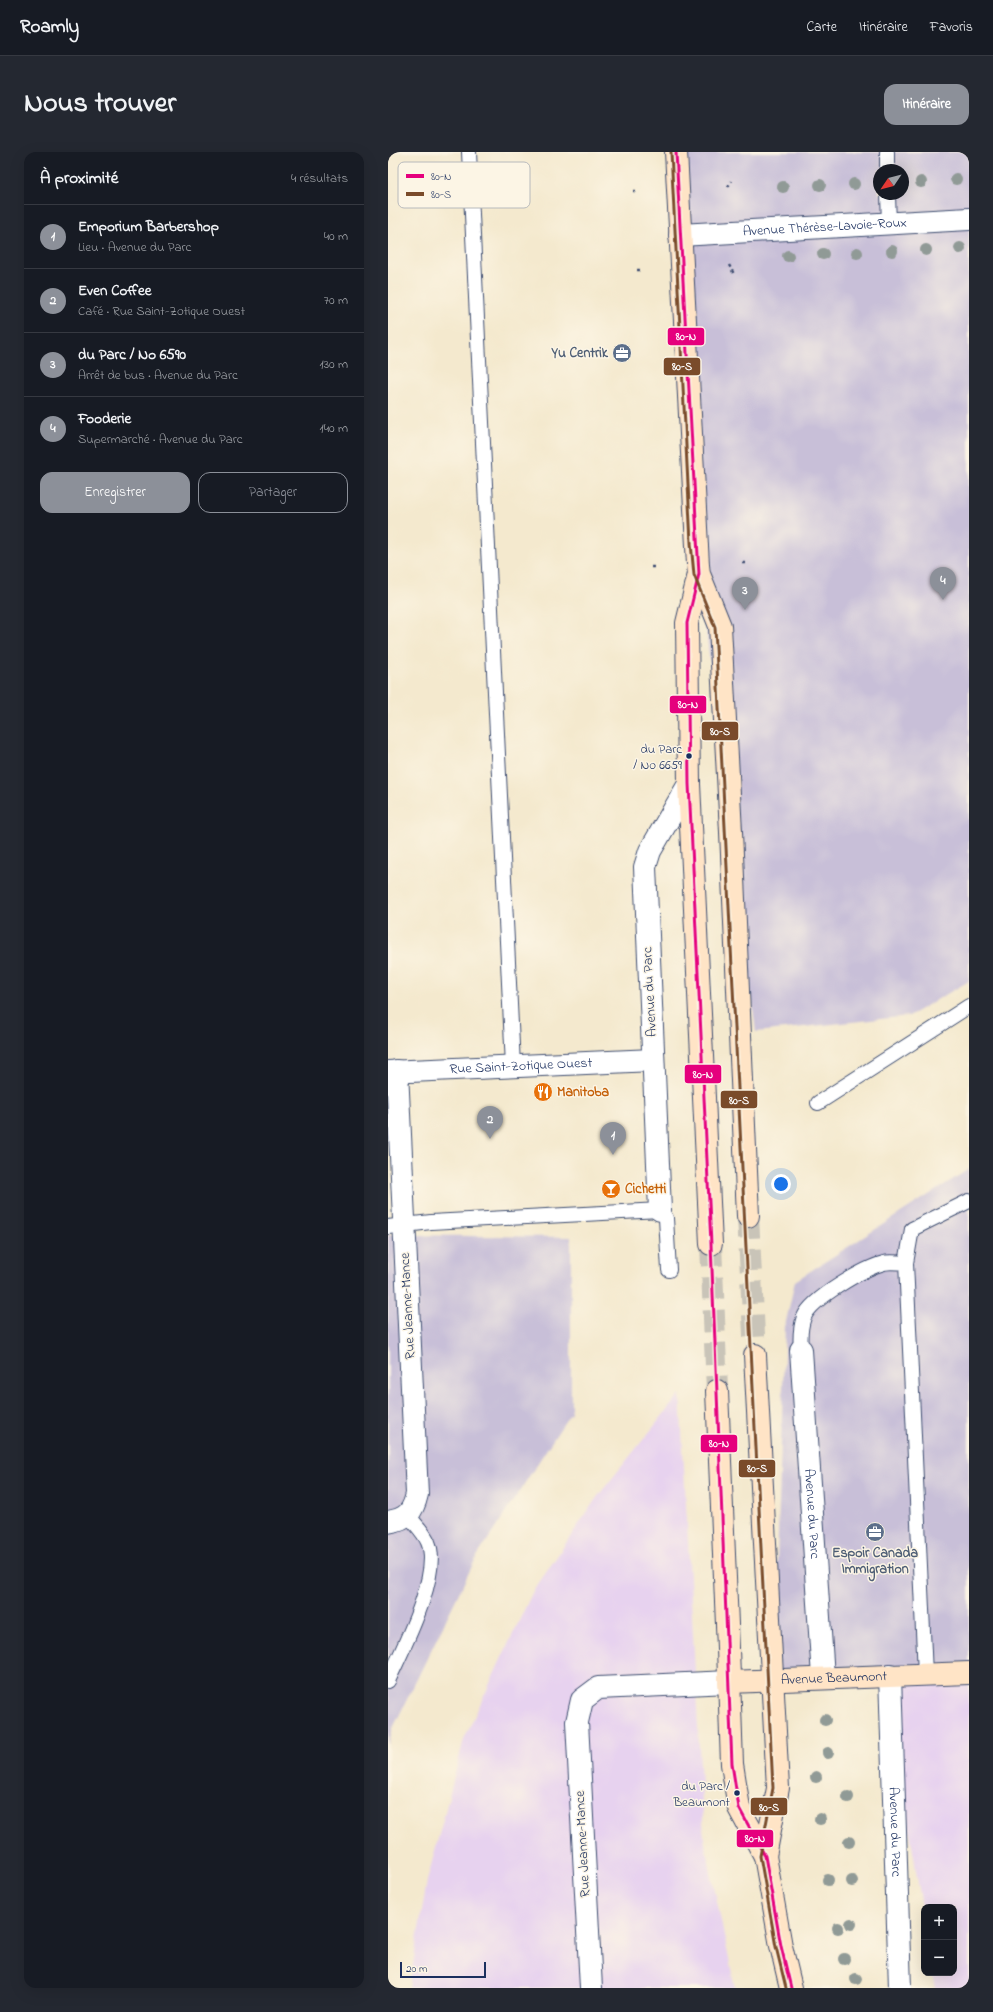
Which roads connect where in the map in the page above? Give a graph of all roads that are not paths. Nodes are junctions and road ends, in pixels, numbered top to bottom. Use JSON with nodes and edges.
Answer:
{"nodes":[{"id":1,"x":469,"y":152,"type":"edge"},
{"id":2,"x":676,"y":152,"type":"edge"},
{"id":3,"x":887,"y":152,"type":"edge"},
{"id":4,"x":469,"y":162,"type":"edge"},
{"id":5,"x":887,"y":164,"type":"edge"},
{"id":6,"x":888,"y":200,"type":"edge"},
{"id":7,"x":472,"y":208,"type":"edge"},
{"id":8,"x":969,"y":219,"type":"edge"},
{"id":9,"x":889,"y":224,"type":"junction"},
{"id":10,"x":680,"y":235,"type":"junction"},
{"id":11,"x":699,"y":574,"type":"junction"},
{"id":12,"x":689,"y":784,"type":"junction"},
{"id":13,"x":969,"y":1006,"type":"edge"},
{"id":14,"x":653,"y":1060,"type":"junction"},
{"id":15,"x":513,"y":1066,"type":"junction"},
{"id":16,"x":393,"y":1071,"type":"edge"},
{"id":17,"x":818,"y":1103,"type":"dead end"},
{"id":18,"x":969,"y":1201,"type":"edge"},
{"id":19,"x":660,"y":1210,"type":"junction"},
{"id":20,"x":748,"y":1216,"type":"tunnel mouth"},
{"id":21,"x":396,"y":1227,"type":"edge"},
{"id":22,"x":711,"y":1244,"type":"tunnel mouth"},
{"id":23,"x":906,"y":1263,"type":"junction"},
{"id":24,"x":669,"y":1270,"type":"dead end"},
{"id":25,"x":801,"y":1350,"type":"joint"},
{"id":26,"x":755,"y":1355,"type":"tunnel mouth"},
{"id":27,"x":717,"y":1391,"type":"tunnel mouth"},
{"id":28,"x":408,"y":1515,"type":"junction"},
{"id":29,"x":388,"y":1522,"type":"edge"},
{"id":30,"x":969,"y":1673,"type":"edge"},
{"id":31,"x":925,"y":1674,"type":"junction"},
{"id":32,"x":890,"y":1675,"type":"junction"},
{"id":33,"x":823,"y":1677,"type":"junction"},
{"id":34,"x":773,"y":1680,"type":"junction"},
{"id":35,"x":388,"y":1682,"type":"edge"},
{"id":36,"x":729,"y":1682,"type":"junction"},
{"id":37,"x":582,"y":1700,"type":"joint"},
{"id":38,"x":765,"y":1856,"type":"junction"},
{"id":39,"x":591,"y":1988,"type":"edge"},
{"id":40,"x":791,"y":1988,"type":"edge"},
{"id":41,"x":900,"y":1988,"type":"edge"}],
"edges":[{"from":1,"to":4,"type":"lane"},
{"from":2,"to":10,"type":"main road"},
{"from":3,"to":5,"type":"lane"},
{"from":6,"to":9,"type":"lane"},
{"from":7,"to":15,"type":"lane"},
{"from":8,"to":9,"type":"street","name":"Avenue Thérèse-Lavoie-Roux"},
{"from":9,"to":10,"type":"street","name":"Avenue Thérèse-Lavoie-Roux"},
{"from":10,"to":11,"type":"main road"},
{"from":11,"to":12,"type":"main road"},
{"from":11,"to":20,"type":"main road"},
{"from":12,"to":14,"type":"street","name":"Avenue du Parc"},
{"from":12,"to":22,"type":"main road"},
{"from":13,"to":17,"type":"lane"},
{"from":14,"to":15,"type":"street","name":"Rue Saint-Zotique Ouest"},
{"from":14,"to":19,"type":"street","name":"Avenue du Parc"},
{"from":15,"to":16,"type":"street","name":"Rue Saint-Zotique Ouest"},
{"from":16,"to":21,"type":"street","name":"Rue Jeanne-Mance"},
{"from":18,"to":23,"type":"lane"},
{"from":19,"to":21,"type":"lane"},
{"from":19,"to":24,"type":"lane"},
{"from":21,"to":28,"type":"street","name":"Rue Jeanne-Mance"},
{"from":23,"to":25,"type":"lane"},
{"from":23,"to":31,"type":"lane"},
{"from":25,"to":33,"type":"street","name":"Avenue du Parc"},
{"from":26,"to":34,"type":"main road"},
{"from":27,"to":36,"type":"main road"},
{"from":28,"to":29,"type":"street"},
{"from":28,"to":35,"type":"lane"},
{"from":30,"to":31,"type":"main road","name":"Avenue Beaumont"},
{"from":31,"to":32,"type":"main road","name":"Avenue Beaumont"},
{"from":32,"to":33,"type":"main road","name":"Avenue Beaumont"},
{"from":32,"to":41,"type":"street","name":"Avenue du Parc"},
{"from":33,"to":34,"type":"main road","name":"Avenue Beaumont"},
{"from":34,"to":36,"type":"main road","name":"Avenue Beaumont"},
{"from":34,"to":38,"type":"main road"},
{"from":36,"to":37,"type":"street","name":"Avenue Beaumont"},
{"from":36,"to":38,"type":"main road"},
{"from":37,"to":39,"type":"street","name":"Rue Jeanne-Mance"},
{"from":38,"to":40,"type":"main road"}]}
